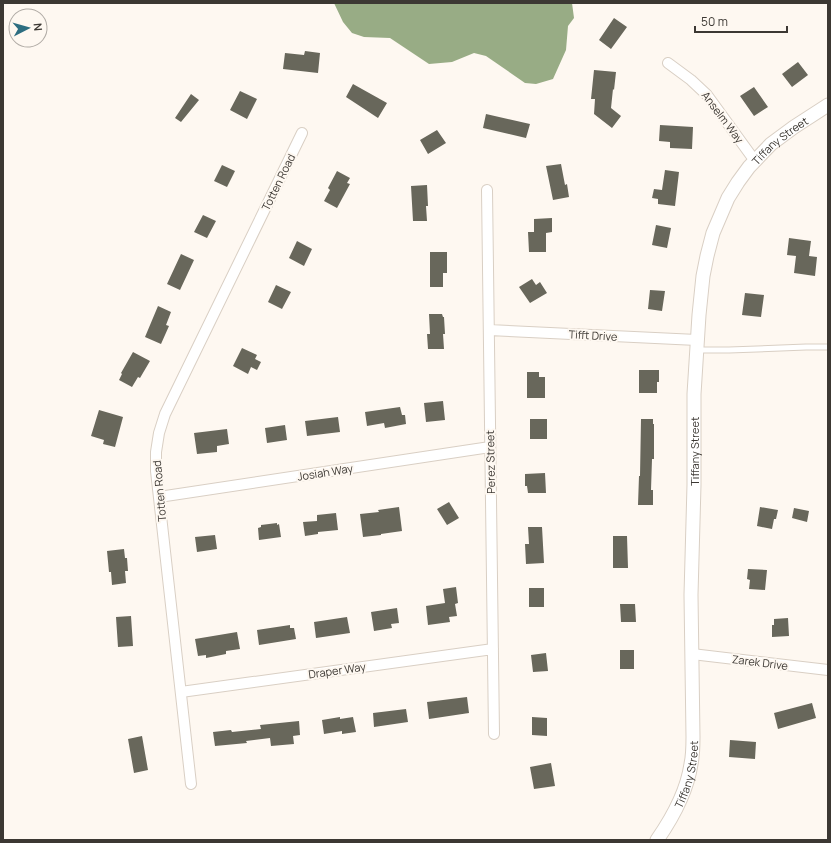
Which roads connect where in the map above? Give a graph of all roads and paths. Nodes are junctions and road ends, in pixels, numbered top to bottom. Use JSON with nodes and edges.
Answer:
{"nodes":[{"id":1,"x":668,"y":63,"type":"dead end"},
{"id":2,"x":828,"y":105,"type":"edge"},
{"id":3,"x":302,"y":133,"type":"dead end"},
{"id":4,"x":755,"y":161,"type":"junction"},
{"id":5,"x":487,"y":190,"type":"dead end"},
{"id":6,"x":489,"y":330,"type":"junction"},
{"id":7,"x":697,"y":345,"type":"junction"},
{"id":8,"x":828,"y":347,"type":"edge"},
{"id":9,"x":490,"y":447,"type":"junction"},
{"id":10,"x":159,"y":497,"type":"junction"},
{"id":11,"x":493,"y":649,"type":"junction"},
{"id":12,"x":692,"y":654,"type":"junction"},
{"id":13,"x":828,"y":670,"type":"edge"},
{"id":14,"x":181,"y":692,"type":"junction"},
{"id":15,"x":494,"y":734,"type":"dead end"},
{"id":16,"x":191,"y":784,"type":"dead end"},
{"id":17,"x":657,"y":840,"type":"edge"}],
"edges":[{"from":1,"to":4,"type":"street","name":"Anselm Way"},
{"from":2,"to":4,"type":"street","name":"Tiffany Street"},
{"from":3,"to":10,"type":"street","name":"Totten Road"},
{"from":4,"to":7,"type":"street","name":"Tiffany Street"},
{"from":5,"to":6,"type":"street","name":"Perez Street"},
{"from":6,"to":7,"type":"street","name":"Tifft Drive"},
{"from":6,"to":9,"type":"street","name":"Perez Street"},
{"from":7,"to":8,"type":"lane"},
{"from":7,"to":12,"type":"street","name":"Tiffany Street"},
{"from":9,"to":10,"type":"street","name":"Josiah Way"},
{"from":9,"to":11,"type":"street","name":"Perez Street"},
{"from":10,"to":14,"type":"street","name":"Totten Road"},
{"from":11,"to":14,"type":"street","name":"Draper Way"},
{"from":11,"to":15,"type":"street","name":"Perez Street"},
{"from":12,"to":13,"type":"street","name":"Zarek Drive"},
{"from":12,"to":17,"type":"street","name":"Tiffany Street"},
{"from":14,"to":16,"type":"street","name":"Totten Road"}]}
